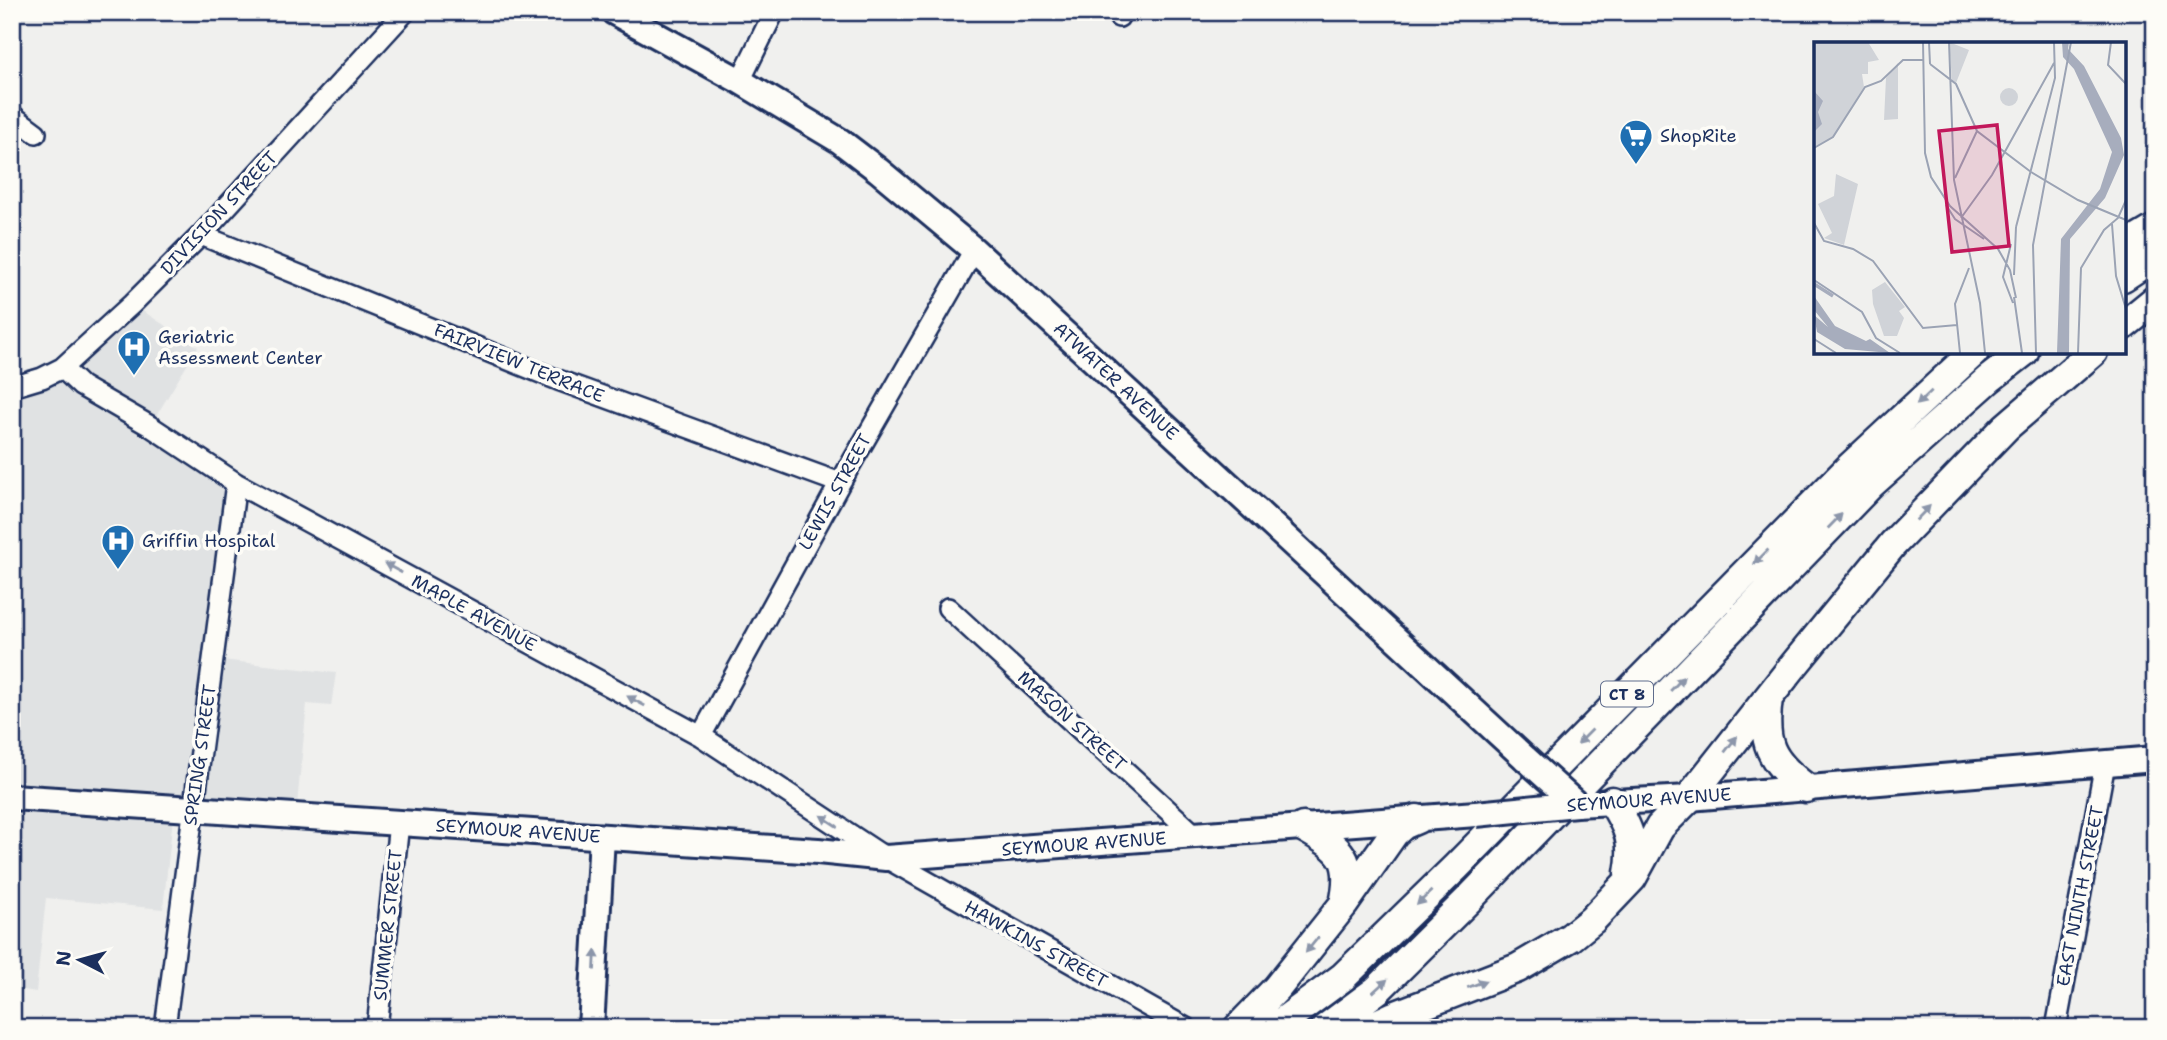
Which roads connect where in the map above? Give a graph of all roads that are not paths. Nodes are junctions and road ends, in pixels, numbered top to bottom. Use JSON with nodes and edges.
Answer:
{"nodes":[{"id":1,"x":405,"y":12,"type":"edge"},
{"id":2,"x":614,"y":12,"type":"edge"},
{"id":3,"x":774,"y":12,"type":"edge"},
{"id":4,"x":740,"y":81,"type":"junction"},
{"id":5,"x":12,"y":114,"type":"edge"},
{"id":6,"x":36,"y":133,"type":"dead end"},
{"id":7,"x":2155,"y":229,"type":"edge"},
{"id":8,"x":201,"y":235,"type":"junction"},
{"id":9,"x":2125,"y":247,"type":"edge"},
{"id":10,"x":974,"y":250,"type":"junction"},
{"id":11,"x":2155,"y":257,"type":"edge"},
{"id":12,"x":2125,"y":276,"type":"edge"},
{"id":13,"x":2155,"y":300,"type":"edge"},
{"id":14,"x":2125,"y":324,"type":"edge"},
{"id":15,"x":1972,"y":354,"type":"edge"},
{"id":16,"x":2021,"y":354,"type":"edge"},
{"id":17,"x":2091,"y":354,"type":"edge"},
{"id":18,"x":62,"y":368,"type":"junction"},
{"id":19,"x":12,"y":387,"type":"edge"},
{"id":20,"x":236,"y":483,"type":"junction"},
{"id":21,"x":839,"y":483,"type":"junction"},
{"id":22,"x":947,"y":608,"type":"dead end"},
{"id":23,"x":1768,"y":698,"type":"junction"},
{"id":24,"x":701,"y":736,"type":"junction"},
{"id":25,"x":2155,"y":759,"type":"edge"},
{"id":26,"x":2105,"y":763,"type":"junction"},
{"id":27,"x":1806,"y":788,"type":"junction"},
{"id":28,"x":12,"y":797,"type":"edge"},
{"id":29,"x":1689,"y":798,"type":"junction"},
{"id":30,"x":1593,"y":803,"type":"junction"},
{"id":31,"x":193,"y":808,"type":"junction"},
{"id":32,"x":1417,"y":818,"type":"junction"},
{"id":33,"x":398,"y":822,"type":"junction"},
{"id":34,"x":1303,"y":827,"type":"junction"},
{"id":35,"x":1196,"y":836,"type":"junction"},
{"id":36,"x":602,"y":837,"type":"junction"},
{"id":37,"x":886,"y":859,"type":"junction"},
{"id":38,"x":1622,"y":889,"type":"junction"},
{"id":39,"x":1344,"y":904,"type":"junction"},
{"id":40,"x":1182,"y":1025,"type":"edge"},
{"id":41,"x":165,"y":1028,"type":"edge"},
{"id":42,"x":377,"y":1028,"type":"edge"},
{"id":43,"x":591,"y":1028,"type":"edge"},
{"id":44,"x":1238,"y":1028,"type":"edge"},
{"id":45,"x":1274,"y":1028,"type":"edge"},
{"id":46,"x":1326,"y":1028,"type":"edge"},
{"id":47,"x":1368,"y":1028,"type":"edge"},
{"id":48,"x":2056,"y":1028,"type":"edge"}],
"edges":[{"from":1,"to":8,"type":"street","name":"DIVISION STREET"},
{"from":2,"to":4,"type":"main road","name":"ATWATER AVENUE"},
{"from":3,"to":4,"type":"street"},
{"from":4,"to":10,"type":"main road","name":"ATWATER AVENUE"},
{"from":5,"to":6,"type":"street"},
{"from":7,"to":9,"type":"highway"},
{"from":8,"to":18,"type":"street","name":"DIVISION STREET"},
{"from":8,"to":21,"type":"street","name":"FAIRVIEW TERRACE"},
{"from":10,"to":21,"type":"street","name":"LEWIS STREET"},
{"from":10,"to":30,"type":"main road","name":"ATWATER AVENUE","bridge":true},
{"from":11,"to":12,"type":"highway"},
{"from":13,"to":14,"type":"highway"},
{"from":15,"to":45,"type":"highway","number":"CT 8","one_way":true},
{"from":46,"to":16,"type":"highway","number":"CT 8","one_way":true},
{"from":23,"to":17,"type":"highway","one_way":true},
{"from":18,"to":19,"type":"street","name":"DIVISION STREET"},
{"from":18,"to":20,"type":"street","name":"MAPLE AVENUE"},
{"from":24,"to":20,"type":"street","name":"MAPLE AVENUE","one_way":true},
{"from":20,"to":31,"type":"street","name":"SPRING STREET"},
{"from":21,"to":24,"type":"street","name":"LEWIS STREET"},
{"from":22,"to":35,"type":"street","name":"MASON STREET"},
{"from":23,"to":27,"type":"highway"},
{"from":29,"to":23,"type":"highway","one_way":true},
{"from":37,"to":24,"type":"street","name":"MAPLE AVENUE","one_way":true},
{"from":25,"to":26,"type":"main road","name":"SEYMOUR AVENUE"},
{"from":26,"to":27,"type":"main road","name":"SEYMOUR AVENUE"},
{"from":26,"to":48,"type":"street","name":"EAST NINTH STREET"},
{"from":27,"to":29,"type":"main road","name":"SEYMOUR AVENUE"},
{"from":28,"to":31,"type":"main road","name":"SEYMOUR AVENUE"},
{"from":29,"to":30,"type":"main road","name":"SEYMOUR AVENUE"},
{"from":29,"to":38,"type":"highway"},
{"from":30,"to":32,"type":"main road","name":"SEYMOUR AVENUE","bridge":true},
{"from":30,"to":38,"type":"highway"},
{"from":31,"to":33,"type":"main road","name":"SEYMOUR AVENUE"},
{"from":31,"to":41,"type":"street","name":"SPRING STREET"},
{"from":32,"to":34,"type":"main road","name":"SEYMOUR AVENUE"},
{"from":32,"to":39,"type":"highway"},
{"from":33,"to":36,"type":"main road","name":"SEYMOUR AVENUE"},
{"from":33,"to":42,"type":"street","name":"SUMMER STREET"},
{"from":34,"to":35,"type":"main road","name":"SEYMOUR AVENUE"},
{"from":34,"to":39,"type":"highway"},
{"from":35,"to":37,"type":"main road","name":"SEYMOUR AVENUE"},
{"from":36,"to":37,"type":"main road","name":"SEYMOUR AVENUE"},
{"from":43,"to":36,"type":"main road","one_way":true},
{"from":37,"to":40,"type":"street","name":"HAWKINS STREET"},
{"from":47,"to":38,"type":"highway","one_way":true},
{"from":39,"to":44,"type":"highway","one_way":true}]}
